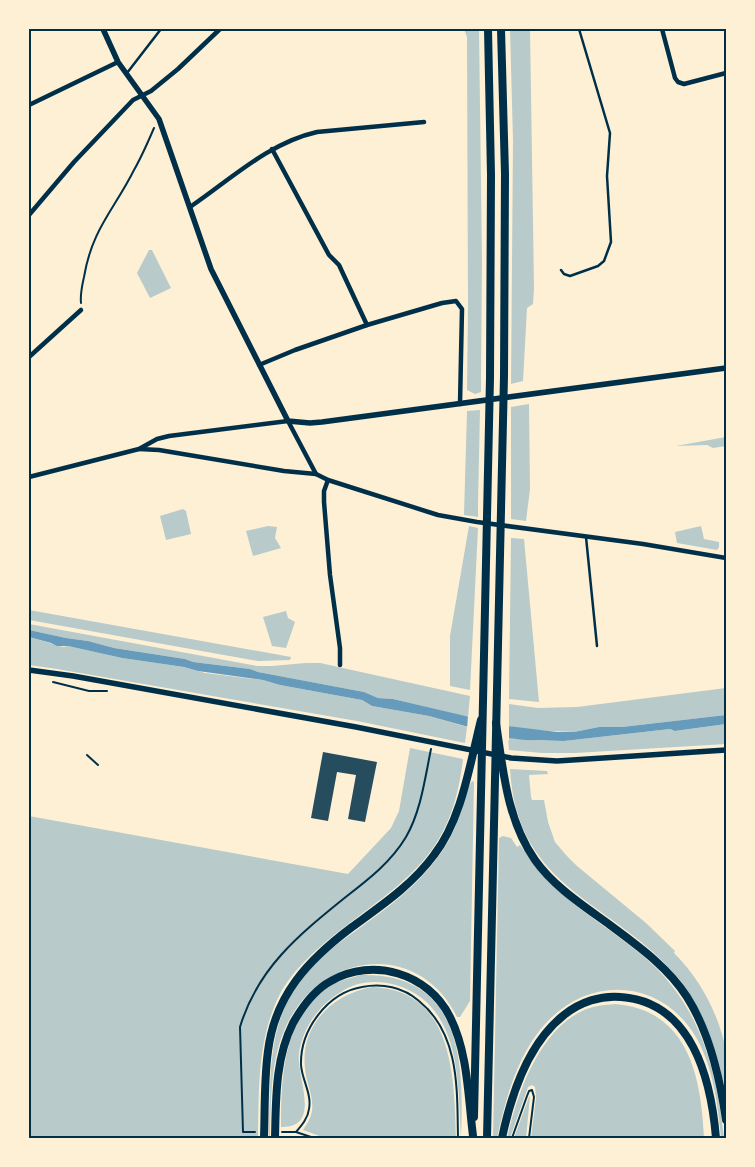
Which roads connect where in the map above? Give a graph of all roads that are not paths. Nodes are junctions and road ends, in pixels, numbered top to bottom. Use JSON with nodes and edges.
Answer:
{"nodes":[{"id":1,"x":103,"y":29,"type":"edge"},
{"id":2,"x":161,"y":29,"type":"edge"},
{"id":3,"x":220,"y":29,"type":"edge"},
{"id":4,"x":488,"y":29,"type":"edge"},
{"id":5,"x":501,"y":29,"type":"edge"},
{"id":6,"x":579,"y":29,"type":"edge"},
{"id":7,"x":662,"y":29,"type":"edge"},
{"id":8,"x":118,"y":62,"type":"junction"},
{"id":9,"x":726,"y":73,"type":"edge"},
{"id":10,"x":126,"y":74,"type":"junction"},
{"id":11,"x":142,"y":95,"type":"junction"},
{"id":12,"x":29,"y":105,"type":"edge"},
{"id":13,"x":424,"y":122,"type":"dead end"},
{"id":14,"x":272,"y":149,"type":"junction"},
{"id":15,"x":190,"y":207,"type":"junction"},
{"id":16,"x":29,"y":215,"type":"edge"},
{"id":17,"x":561,"y":270,"type":"dead end"},
{"id":18,"x":81,"y":310,"type":"road end"},
{"id":19,"x":367,"y":325,"type":"junction"},
{"id":20,"x":29,"y":357,"type":"edge"},
{"id":21,"x":259,"y":365,"type":"junction"},
{"id":22,"x":726,"y":368,"type":"edge"},
{"id":23,"x":460,"y":404,"type":"junction"},
{"id":24,"x":288,"y":421,"type":"junction"},
{"id":25,"x":139,"y":449,"type":"junction"},
{"id":26,"x":316,"y":474,"type":"junction"},
{"id":27,"x":29,"y":477,"type":"edge"},
{"id":28,"x":328,"y":480,"type":"junction"},
{"id":29,"x":586,"y":535,"type":"junction"},
{"id":30,"x":726,"y":558,"type":"edge"},
{"id":31,"x":597,"y":646,"type":"dead end"},
{"id":32,"x":340,"y":665,"type":"dead end"},
{"id":33,"x":29,"y":670,"type":"edge"},
{"id":34,"x":481,"y":720,"type":"junction"},
{"id":35,"x":726,"y":750,"type":"edge"},
{"id":36,"x":499,"y":768,"type":"junction"},
{"id":37,"x":726,"y":1120,"type":"edge"},
{"id":38,"x":473,"y":1137,"type":"edge"},
{"id":39,"x":264,"y":1138,"type":"edge"},
{"id":40,"x":275,"y":1138,"type":"edge"},
{"id":41,"x":487,"y":1138,"type":"edge"},
{"id":42,"x":502,"y":1138,"type":"edge"},
{"id":43,"x":716,"y":1138,"type":"edge"}],
"edges":[{"from":1,"to":8,"type":"street"},
{"from":2,"to":10,"type":"lane"},
{"from":3,"to":11,"type":"street"},
{"from":4,"to":34,"type":"main road"},
{"from":5,"to":36,"type":"main road"},
{"from":6,"to":17,"type":"lane"},
{"from":7,"to":9,"type":"street"},
{"from":8,"to":10,"type":"street"},
{"from":8,"to":12,"type":"street"},
{"from":10,"to":11,"type":"street"},
{"from":11,"to":15,"type":"street"},
{"from":11,"to":16,"type":"street"},
{"from":13,"to":14,"type":"street"},
{"from":14,"to":15,"type":"street"},
{"from":14,"to":19,"type":"street"},
{"from":15,"to":21,"type":"street"},
{"from":18,"to":20,"type":"street"},
{"from":19,"to":21,"type":"street"},
{"from":19,"to":23,"type":"street"},
{"from":21,"to":24,"type":"street"},
{"from":22,"to":23,"type":"street"},
{"from":23,"to":24,"type":"street"},
{"from":24,"to":25,"type":"street"},
{"from":24,"to":26,"type":"street"},
{"from":25,"to":26,"type":"street"},
{"from":25,"to":27,"type":"street"},
{"from":26,"to":28,"type":"street"},
{"from":28,"to":29,"type":"street"},
{"from":28,"to":32,"type":"street"},
{"from":29,"to":30,"type":"street"},
{"from":29,"to":31,"type":"lane"},
{"from":33,"to":35,"type":"street"},
{"from":34,"to":38,"type":"main road"},
{"from":34,"to":39,"type":"main road"},
{"from":36,"to":37,"type":"main road"},
{"from":36,"to":41,"type":"main road"},
{"from":38,"to":40,"type":"main road"},
{"from":42,"to":43,"type":"main road"}]}
